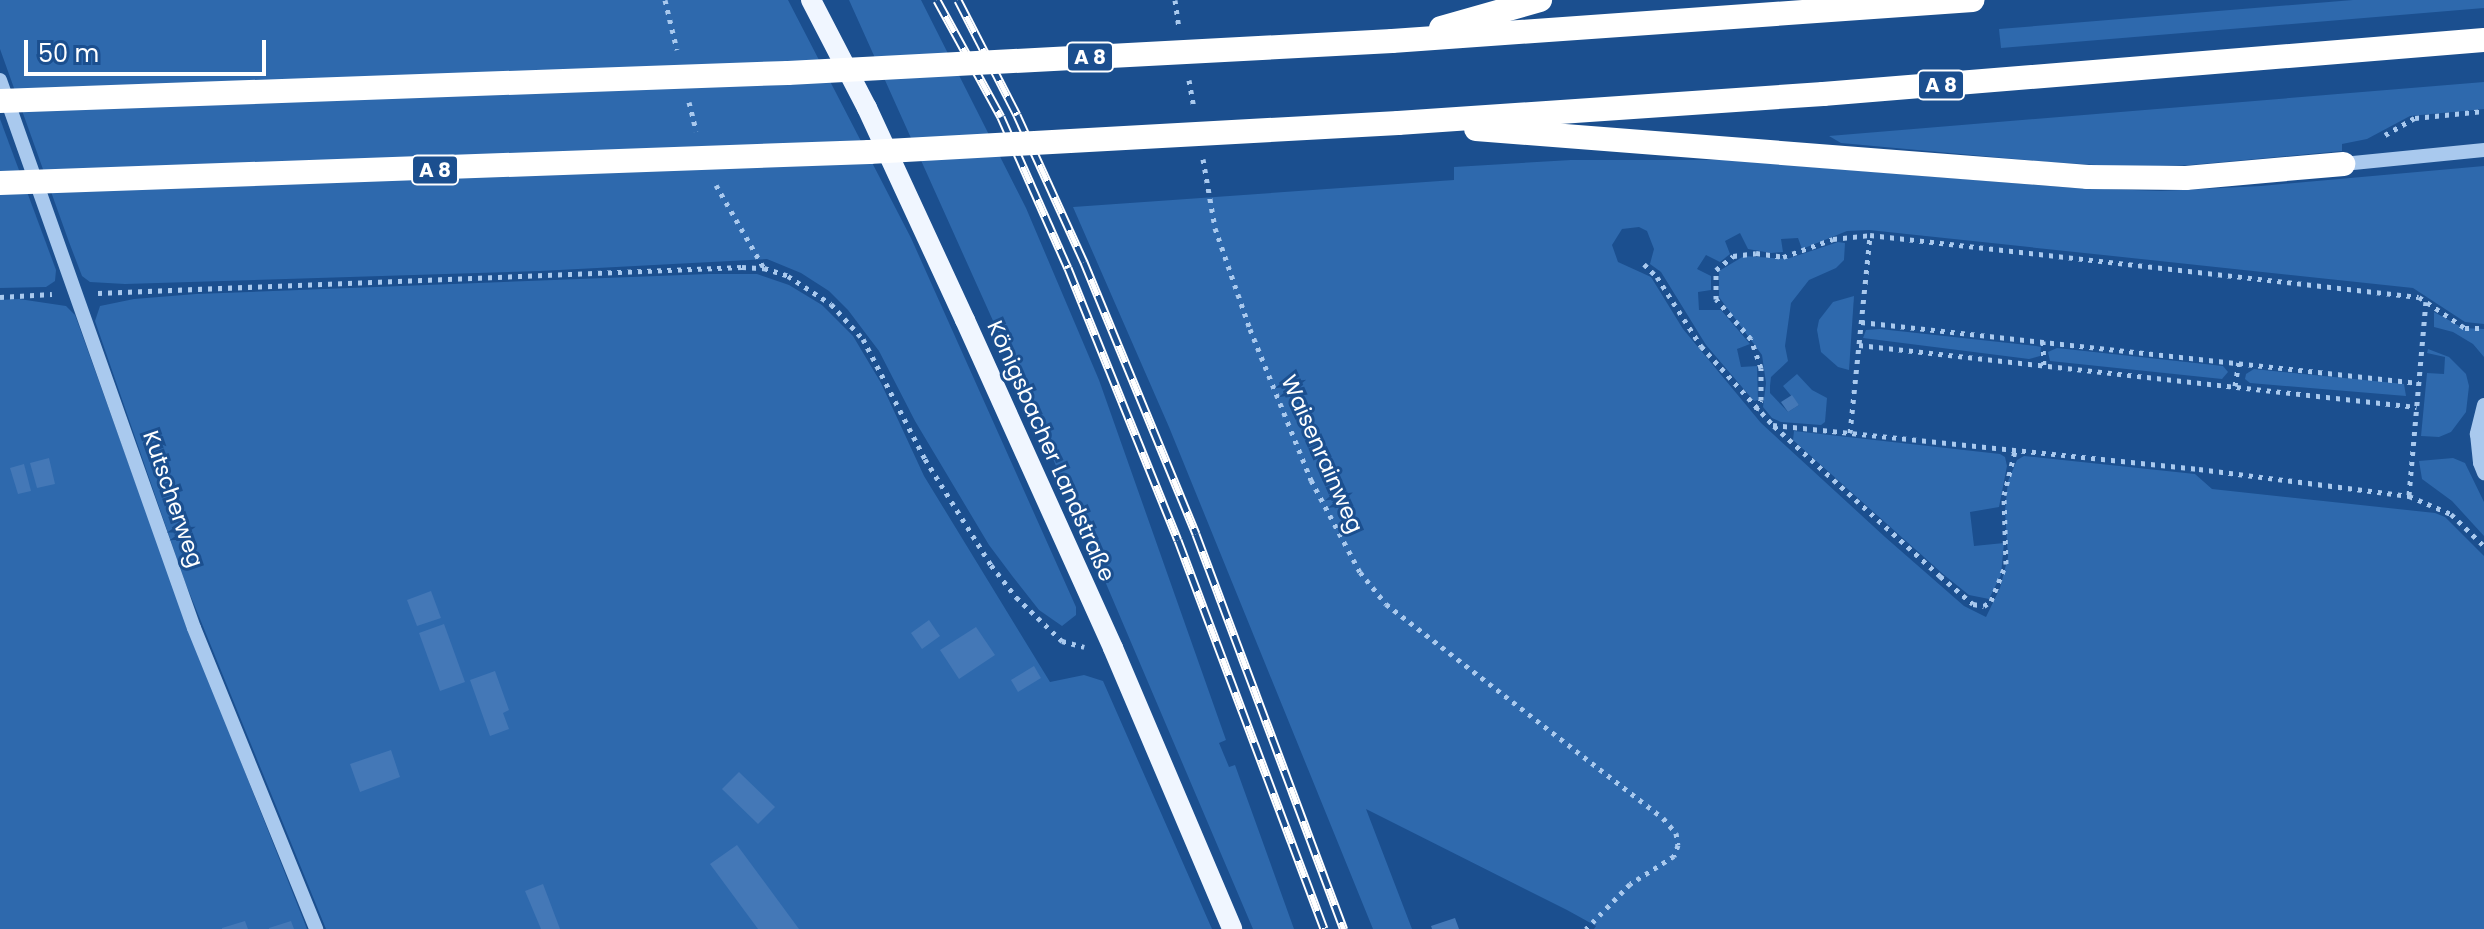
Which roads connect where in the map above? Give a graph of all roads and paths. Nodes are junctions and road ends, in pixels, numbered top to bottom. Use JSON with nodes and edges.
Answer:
{"nodes":[{"id":1,"x":811,"y":0,"type":"edge"},
{"id":2,"x":1175,"y":0,"type":"edge"},
{"id":3,"x":1540,"y":0,"type":"edge"},
{"id":4,"x":1973,"y":0,"type":"edge"},
{"id":5,"x":1180,"y":30,"type":"dead end"},
{"id":6,"x":2484,"y":40,"type":"edge"},
{"id":7,"x":1392,"y":41,"type":"junction"},
{"id":8,"x":1188,"y":76,"type":"dead end"},
{"id":9,"x":0,"y":80,"type":"edge"},
{"id":10,"x":0,"y":101,"type":"edge"},
{"id":11,"x":2484,"y":111,"type":"edge"},
{"id":12,"x":1196,"y":122,"type":"dead end"},
{"id":13,"x":1398,"y":123,"type":"junction"},
{"id":14,"x":2378,"y":139,"type":"dead end"},
{"id":15,"x":2484,"y":150,"type":"edge"},
{"id":16,"x":1201,"y":152,"type":"dead end"},
{"id":17,"x":2343,"y":164,"type":"joint"},
{"id":18,"x":0,"y":183,"type":"edge"},
{"id":19,"x":1870,"y":235,"type":"junction"},
{"id":20,"x":1644,"y":264,"type":"dead end"},
{"id":21,"x":77,"y":294,"type":"junction"},
{"id":22,"x":0,"y":297,"type":"edge"},
{"id":23,"x":2426,"y":301,"type":"junction"},
{"id":24,"x":1861,"y":322,"type":"junction"},
{"id":25,"x":2484,"y":328,"type":"edge"},
{"id":26,"x":2043,"y":341,"type":"junction"},
{"id":27,"x":1859,"y":345,"type":"junction"},
{"id":28,"x":2239,"y":362,"type":"junction"},
{"id":29,"x":2044,"y":367,"type":"junction"},
{"id":30,"x":2419,"y":383,"type":"junction"},
{"id":31,"x":2235,"y":386,"type":"junction"},
{"id":32,"x":2484,"y":405,"type":"edge"},
{"id":33,"x":2417,"y":407,"type":"junction"},
{"id":34,"x":1756,"y":410,"type":"junction"},
{"id":35,"x":1773,"y":425,"type":"junction"},
{"id":36,"x":1850,"y":433,"type":"junction"},
{"id":37,"x":2015,"y":451,"type":"junction"},
{"id":38,"x":2484,"y":473,"type":"edge"},
{"id":39,"x":2409,"y":496,"type":"junction"},
{"id":40,"x":2484,"y":546,"type":"edge"},
{"id":41,"x":1113,"y":648,"type":"junction"},
{"id":42,"x":316,"y":929,"type":"edge"},
{"id":43,"x":1232,"y":929,"type":"edge"},
{"id":44,"x":1586,"y":929,"type":"edge"}],
"edges":[{"from":1,"to":41,"type":"main road","name":"Königsbacher Landstraße"},
{"from":2,"to":5,"type":"path"},
{"from":3,"to":7,"type":"highway"},
{"from":4,"to":7,"type":"highway","number":"A 8"},
{"from":6,"to":13,"type":"highway","number":"A 8"},
{"from":7,"to":10,"type":"highway","number":"A 8","bridge":true},
{"from":8,"to":12,"type":"path"},
{"from":9,"to":21,"type":"lane","name":"Kutscherweg"},
{"from":11,"to":14,"type":"path"},
{"from":13,"to":17,"type":"highway"},
{"from":13,"to":18,"type":"highway","number":"A 8","bridge":true},
{"from":15,"to":17,"type":"lane"},
{"from":16,"to":44,"type":"path","name":"Waisenrainweg"},
{"from":19,"to":23,"type":"path"},
{"from":19,"to":24,"type":"path"},
{"from":19,"to":34,"type":"path"},
{"from":20,"to":34,"type":"path"},
{"from":21,"to":22,"type":"path"},
{"from":21,"to":41,"type":"path"},
{"from":21,"to":42,"type":"lane","name":"Kutscherweg"},
{"from":23,"to":25,"type":"path"},
{"from":23,"to":30,"type":"path"},
{"from":24,"to":26,"type":"path"},
{"from":24,"to":27,"type":"path"},
{"from":26,"to":28,"type":"path"},
{"from":26,"to":29,"type":"path"},
{"from":27,"to":29,"type":"path"},
{"from":27,"to":36,"type":"path"},
{"from":28,"to":30,"type":"path"},
{"from":28,"to":31,"type":"path"},
{"from":29,"to":31,"type":"path"},
{"from":30,"to":33,"type":"path"},
{"from":31,"to":33,"type":"path"},
{"from":32,"to":38,"type":"lane"},
{"from":33,"to":39,"type":"path"},
{"from":34,"to":35,"type":"path"},
{"from":35,"to":36,"type":"path"},
{"from":35,"to":37,"type":"path"},
{"from":36,"to":37,"type":"path"},
{"from":37,"to":39,"type":"path"},
{"from":39,"to":40,"type":"path"},
{"from":41,"to":43,"type":"main road","name":"Königsbacher Landstraße"}]}
